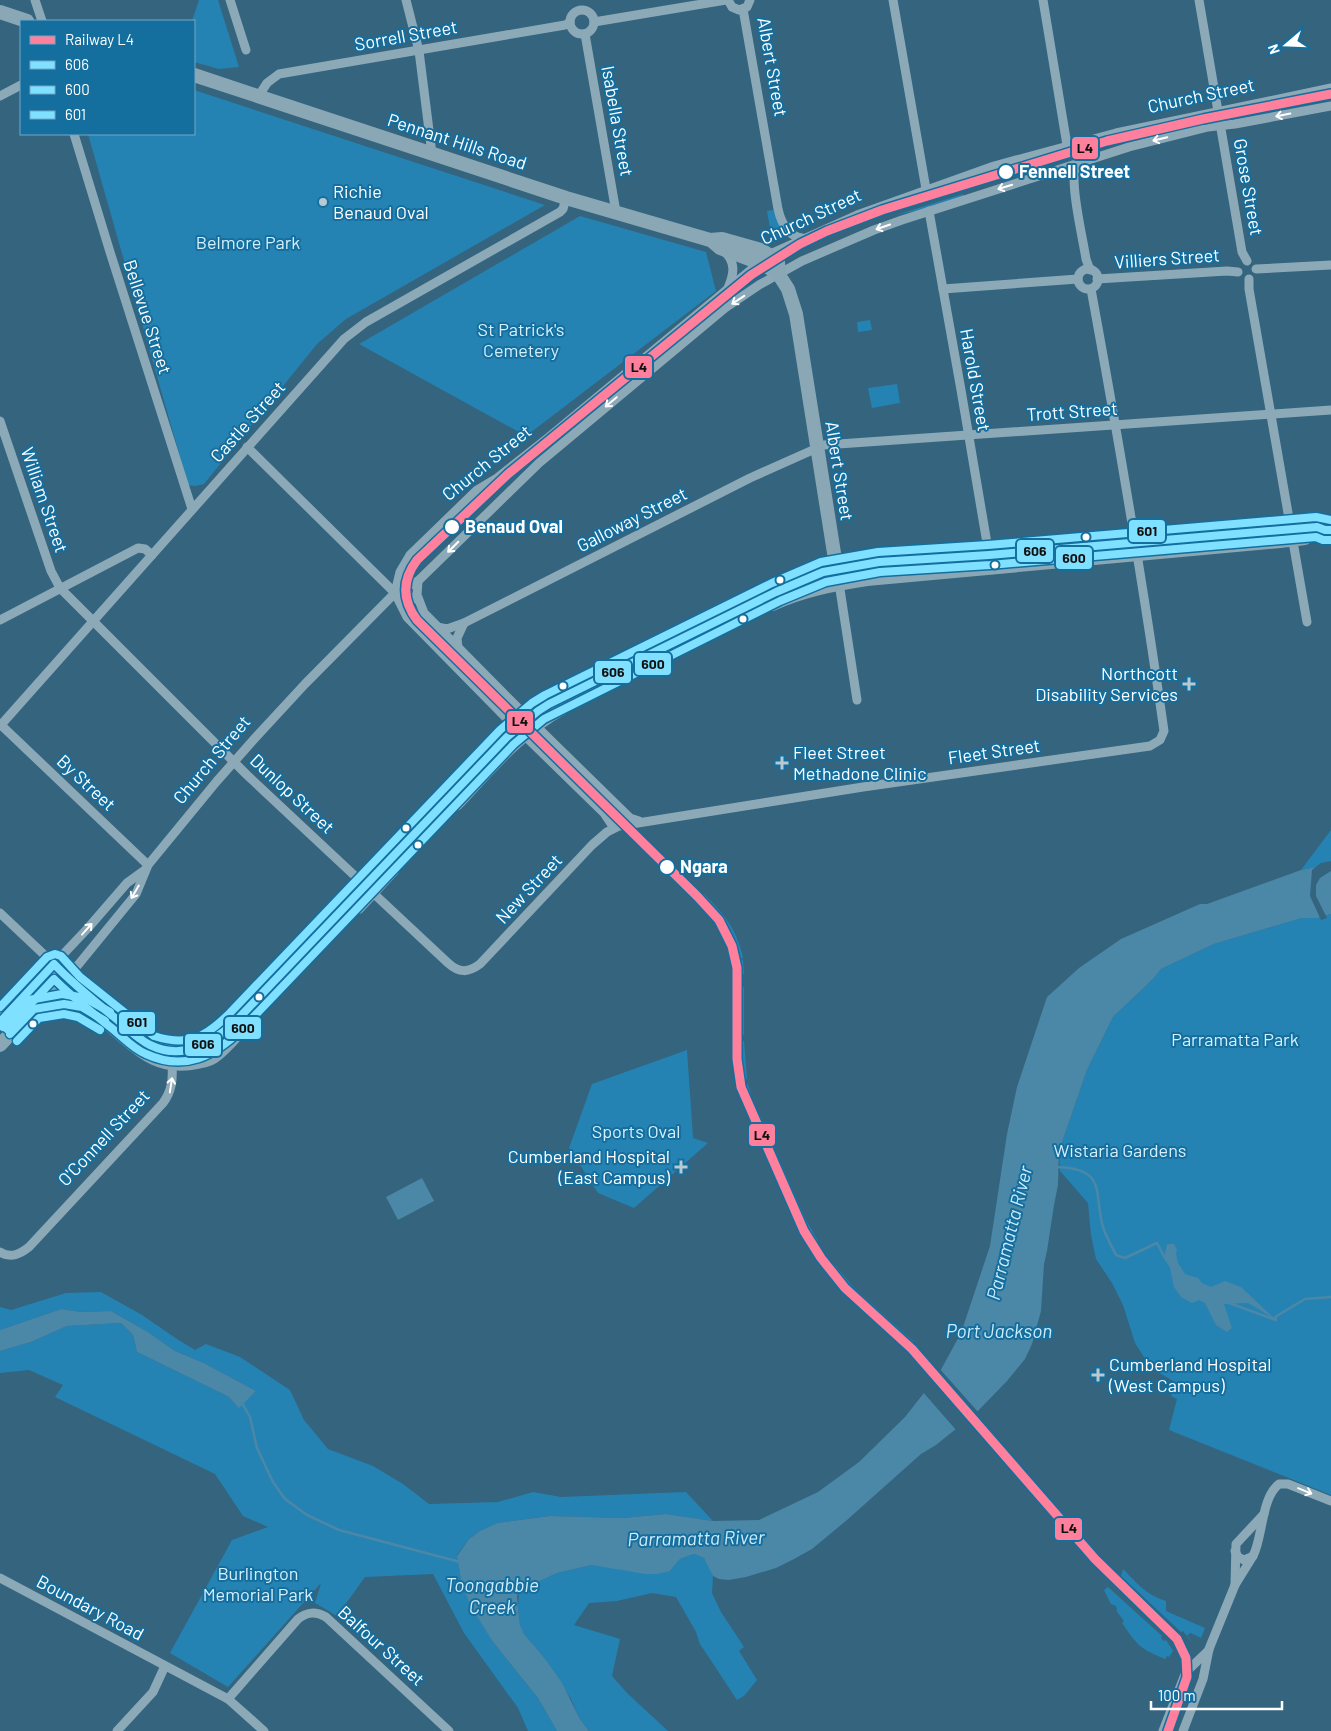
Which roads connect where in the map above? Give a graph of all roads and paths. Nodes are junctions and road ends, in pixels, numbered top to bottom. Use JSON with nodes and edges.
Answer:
{"nodes":[{"id":1,"x":36,"y":0,"type":"edge"},
{"id":2,"x":230,"y":0,"type":"edge"},
{"id":3,"x":406,"y":0,"type":"edge"},
{"id":4,"x":583,"y":0,"type":"edge"},
{"id":5,"x":727,"y":0,"type":"edge"},
{"id":6,"x":750,"y":0,"type":"edge"},
{"id":7,"x":893,"y":0,"type":"edge"},
{"id":8,"x":1044,"y":0,"type":"edge"},
{"id":9,"x":1199,"y":0,"type":"edge"},
{"id":10,"x":743,"y":9,"type":"junction"},
{"id":11,"x":585,"y":10,"type":"junction"},
{"id":12,"x":0,"y":12,"type":"edge"},
{"id":13,"x":24,"y":20,"type":"edge"},
{"id":14,"x":42,"y":20,"type":"edge"},
{"id":15,"x":570,"y":22,"type":"junction"},
{"id":16,"x":594,"y":22,"type":"junction"},
{"id":17,"x":585,"y":34,"type":"junction"},
{"id":18,"x":246,"y":50,"type":"dead end"},
{"id":19,"x":419,"y":51,"type":"junction"},
{"id":20,"x":195,"y":75,"type":"edge"},
{"id":21,"x":20,"y":86,"type":"edge"},
{"id":22,"x":1331,"y":88,"type":"edge"},
{"id":23,"x":0,"y":96,"type":"edge"},
{"id":24,"x":258,"y":97,"type":"junction"},
{"id":25,"x":1331,"y":106,"type":"edge"},
{"id":26,"x":1218,"y":111,"type":"junction"},
{"id":27,"x":1221,"y":125,"type":"junction"},
{"id":28,"x":74,"y":135,"type":"edge"},
{"id":29,"x":1067,"y":145,"type":"junction"},
{"id":30,"x":432,"y":154,"type":"junction"},
{"id":31,"x":1076,"y":165,"type":"junction"},
{"id":32,"x":926,"y":189,"type":"junction"},
{"id":33,"x":566,"y":198,"type":"junction"},
{"id":34,"x":929,"y":211,"type":"junction"},
{"id":35,"x":616,"y":212,"type":"junction"},
{"id":36,"x":802,"y":238,"type":"junction"},
{"id":37,"x":715,"y":244,"type":"junction"},
{"id":38,"x":764,"y":258,"type":"junction"},
{"id":39,"x":1246,"y":261,"type":"junction"},
{"id":40,"x":1331,"y":264,"type":"edge"},
{"id":41,"x":1256,"y":269,"type":"junction"},
{"id":42,"x":1090,"y":270,"type":"junction"},
{"id":43,"x":1238,"y":272,"type":"junction"},
{"id":44,"x":779,"y":274,"type":"junction"},
{"id":45,"x":1078,"y":279,"type":"junction"},
{"id":46,"x":1098,"y":279,"type":"junction"},
{"id":47,"x":1249,"y":279,"type":"junction"},
{"id":48,"x":943,"y":289,"type":"junction"},
{"id":49,"x":1091,"y":289,"type":"junction"},
{"id":50,"x":726,"y":290,"type":"junction"},
{"id":51,"x":1331,"y":410,"type":"edge"},
{"id":52,"x":1271,"y":414,"type":"junction"},
{"id":53,"x":0,"y":421,"type":"edge"},
{"id":54,"x":1116,"y":426,"type":"junction"},
{"id":55,"x":968,"y":436,"type":"junction"},
{"id":56,"x":247,"y":447,"type":"junction"},
{"id":57,"x":816,"y":447,"type":"junction"},
{"id":58,"x":192,"y":509,"type":"junction"},
{"id":59,"x":1328,"y":530,"type":"edge"},
{"id":60,"x":1292,"y":535,"type":"junction"},
{"id":61,"x":1137,"y":548,"type":"junction"},
{"id":62,"x":152,"y":555,"type":"junction"},
{"id":63,"x":989,"y":555,"type":"junction"},
{"id":64,"x":838,"y":577,"type":"junction"},
{"id":65,"x":418,"y":581,"type":"junction"},
{"id":66,"x":60,"y":588,"type":"junction"},
{"id":67,"x":395,"y":593,"type":"junction"},
{"id":68,"x":418,"y":600,"type":"junction"},
{"id":69,"x":0,"y":620,"type":"edge"},
{"id":70,"x":92,"y":620,"type":"junction"},
{"id":71,"x":1307,"y":622,"type":"dead end"},
{"id":72,"x":464,"y":623,"type":"junction"},
{"id":73,"x":437,"y":627,"type":"junction"},
{"id":74,"x":458,"y":648,"type":"junction"},
{"id":75,"x":857,"y":700,"type":"dead end"},
{"id":76,"x":532,"y":722,"type":"junction"},
{"id":77,"x":1,"y":726,"type":"edge"},
{"id":78,"x":520,"y":731,"type":"junction"},
{"id":79,"x":234,"y":762,"type":"junction"},
{"id":80,"x":640,"y":821,"type":"junction"},
{"id":81,"x":614,"y":828,"type":"junction"},
{"id":82,"x":147,"y":867,"type":"junction"},
{"id":83,"x":369,"y":888,"type":"junction"},
{"id":84,"x":0,"y":913,"type":"edge"},
{"id":85,"x":54,"y":964,"type":"junction"},
{"id":86,"x":467,"y":971,"type":"joint"},
{"id":87,"x":65,"y":976,"type":"junction"},
{"id":88,"x":34,"y":1009,"type":"junction"},
{"id":89,"x":0,"y":1022,"type":"edge"},
{"id":90,"x":0,"y":1045,"type":"edge"},
{"id":91,"x":172,"y":1058,"type":"junction"},
{"id":92,"x":0,"y":1252,"type":"edge"},
{"id":93,"x":1331,"y":1501,"type":"edge"},
{"id":94,"x":1264,"y":1513,"type":"junction"},
{"id":95,"x":1237,"y":1546,"type":"junction"},
{"id":96,"x":1254,"y":1553,"type":"junction"},
{"id":97,"x":0,"y":1578,"type":"edge"},
{"id":98,"x":1235,"y":1585,"type":"junction"},
{"id":99,"x":1209,"y":1649,"type":"junction"},
{"id":100,"x":166,"y":1666,"type":"junction"},
{"id":101,"x":228,"y":1699,"type":"junction"},
{"id":102,"x":117,"y":1731,"type":"edge"},
{"id":103,"x":264,"y":1731,"type":"edge"},
{"id":104,"x":449,"y":1731,"type":"edge"},
{"id":105,"x":1163,"y":1731,"type":"edge"},
{"id":106,"x":1183,"y":1731,"type":"edge"}],
"edges":[{"from":1,"to":14,"type":"street"},
{"from":2,"to":18,"type":"street"},
{"from":3,"to":19,"type":"street"},
{"from":4,"to":11,"type":"street"},
{"from":5,"to":10,"type":"street"},
{"from":5,"to":16,"type":"street"},
{"from":6,"to":10,"type":"street"},
{"from":7,"to":32,"type":"street"},
{"from":8,"to":29,"type":"street"},
{"from":9,"to":26,"type":"street","name":"Grose Street"},
{"from":10,"to":36,"type":"street","name":"Albert Street"},
{"from":11,"to":15,"type":"street"},
{"from":11,"to":16,"type":"street"},
{"from":12,"to":13,"type":"main road"},
{"from":15,"to":17,"type":"street"},
{"from":15,"to":19,"type":"street","name":"Sorrell Street"},
{"from":16,"to":17,"type":"street"},
{"from":17,"to":35,"type":"street","name":"Isabella Street"},
{"from":19,"to":24,"type":"street","name":"Sorrell Street"},
{"from":19,"to":30,"type":"street"},
{"from":20,"to":24,"type":"main road","name":"Pennant Hills Road"},
{"from":21,"to":23,"type":"street"},
{"from":22,"to":26,"type":"street","name":"Church Street"},
{"from":24,"to":30,"type":"main road","name":"Pennant Hills Road"},
{"from":25,"to":27,"type":"street","name":"Church Street","one_way":true},
{"from":26,"to":27,"type":"street","name":"Grose Street"},
{"from":26,"to":29,"type":"street","name":"Church Street"},
{"from":27,"to":31,"type":"street","name":"Church Street","one_way":true},
{"from":27,"to":39,"type":"street","name":"Grose Street"},
{"from":28,"to":58,"type":"street","name":"Bellevue Street"},
{"from":29,"to":32,"type":"street","name":"Church Street"},
{"from":30,"to":33,"type":"main road","name":"Pennant Hills Road"},
{"from":31,"to":34,"type":"street","name":"Church Street","one_way":true},
{"from":31,"to":42,"type":"street"},
{"from":32,"to":36,"type":"street","name":"Church Street"},
{"from":33,"to":35,"type":"main road","name":"Pennant Hills Road"},
{"from":33,"to":56,"type":"street","name":"Castle Street"},
{"from":34,"to":44,"type":"street","name":"Church Street","one_way":true},
{"from":34,"to":48,"type":"street","name":"Harold Street"},
{"from":35,"to":37,"type":"main road","name":"Pennant Hills Road"},
{"from":36,"to":38,"type":"street","name":"Church Street"},
{"from":37,"to":38,"type":"main road","name":"Pennant Hills Road"},
{"from":37,"to":50,"type":"street"},
{"from":38,"to":44,"type":"main road","name":"Pennant Hills Road"},
{"from":38,"to":50,"type":"street","name":"Church Street"},
{"from":39,"to":41,"type":"street"},
{"from":39,"to":43,"type":"street"},
{"from":40,"to":41,"type":"street"},
{"from":41,"to":47,"type":"street"},
{"from":42,"to":45,"type":"street"},
{"from":42,"to":46,"type":"street"},
{"from":43,"to":46,"type":"street","name":"Villiers Street"},
{"from":43,"to":47,"type":"street"},
{"from":44,"to":57,"type":"main road","name":"Albert Street"},
{"from":44,"to":65,"type":"street","name":"Church Street","one_way":true},
{"from":45,"to":48,"type":"street"},
{"from":45,"to":49,"type":"street"},
{"from":46,"to":49,"type":"street"},
{"from":47,"to":52,"type":"street"},
{"from":48,"to":55,"type":"street","name":"Harold Street"},
{"from":49,"to":54,"type":"street"},
{"from":50,"to":67,"type":"street","name":"Church Street"},
{"from":51,"to":52,"type":"street","name":"Trott Street"},
{"from":52,"to":54,"type":"street","name":"Trott Street"},
{"from":52,"to":60,"type":"street"},
{"from":53,"to":66,"type":"street","name":"William Street"},
{"from":54,"to":55,"type":"street","name":"Trott Street"},
{"from":54,"to":61,"type":"street"},
{"from":55,"to":57,"type":"street","name":"Trott Street"},
{"from":55,"to":63,"type":"street","name":"Harold Street"},
{"from":56,"to":58,"type":"street","name":"Castle Street"},
{"from":56,"to":67,"type":"street"},
{"from":57,"to":64,"type":"main road","name":"Albert Street"},
{"from":57,"to":72,"type":"street","name":"Galloway Street"},
{"from":58,"to":62,"type":"street","name":"Castle Street"},
{"from":59,"to":60,"type":"main road"},
{"from":60,"to":61,"type":"main road"},
{"from":60,"to":71,"type":"street"},
{"from":61,"to":63,"type":"main road"},
{"from":61,"to":64,"type":"main road"},
{"from":61,"to":80,"type":"street","name":"Fleet Street"},
{"from":62,"to":66,"type":"street"},
{"from":62,"to":70,"type":"street","name":"Castle Street"},
{"from":63,"to":64,"type":"main road"},
{"from":64,"to":75,"type":"street","name":"Albert Street"},
{"from":64,"to":76,"type":"main road"},
{"from":65,"to":67,"type":"street","name":"Church Street"},
{"from":65,"to":68,"type":"street"},
{"from":66,"to":69,"type":"street"},
{"from":66,"to":70,"type":"street","name":"Dunlop Street"},
{"from":67,"to":68,"type":"street"},
{"from":67,"to":78,"type":"street"},
{"from":67,"to":79,"type":"street","name":"Church Street"},
{"from":68,"to":73,"type":"street"},
{"from":70,"to":77,"type":"street","name":"Castle Street"},
{"from":70,"to":79,"type":"street","name":"Dunlop Street"},
{"from":72,"to":73,"type":"street","name":"Galloway Street"},
{"from":72,"to":74,"type":"street"},
{"from":73,"to":74,"type":"street"},
{"from":74,"to":76,"type":"street"},
{"from":76,"to":78,"type":"main road"},
{"from":76,"to":80,"type":"street"},
{"from":77,"to":82,"type":"street","name":"By Street"},
{"from":78,"to":81,"type":"street"},
{"from":78,"to":83,"type":"main road"},
{"from":79,"to":82,"type":"street","name":"Church Street"},
{"from":79,"to":83,"type":"street","name":"Dunlop Street"},
{"from":80,"to":81,"type":"street","name":"Fleet Street"},
{"from":81,"to":86,"type":"street","name":"New Street"},
{"from":85,"to":82,"type":"street","name":"Church Street","one_way":true},
{"from":82,"to":87,"type":"street","name":"Church Street","one_way":true},
{"from":83,"to":86,"type":"street","name":"Dunlop Street"},
{"from":83,"to":91,"type":"main road"},
{"from":84,"to":85,"type":"street"},
{"from":85,"to":87,"type":"main road"},
{"from":85,"to":89,"type":"main road","name":"Church Street"},
{"from":87,"to":88,"type":"main road","name":"Church Street"},
{"from":87,"to":91,"type":"main road"},
{"from":88,"to":90,"type":"main road","name":"Church Street"},
{"from":88,"to":91,"type":"main road"},
{"from":92,"to":91,"type":"street","name":"O'Connell Street","one_way":true},
{"from":94,"to":93,"type":"street","one_way":true},
{"from":94,"to":95,"type":"street"},
{"from":94,"to":96,"type":"street"},
{"from":95,"to":96,"type":"street"},
{"from":95,"to":96,"type":"street"},
{"from":95,"to":98,"type":"street"},
{"from":96,"to":98,"type":"street"},
{"from":97,"to":100,"type":"street","name":"Boundary Road"},
{"from":98,"to":99,"type":"street"},
{"from":99,"to":105,"type":"street"},
{"from":99,"to":106,"type":"street"},
{"from":100,"to":101,"type":"street","name":"Boundary Road"},
{"from":100,"to":102,"type":"street"},
{"from":101,"to":103,"type":"street","name":"Boundary Road"},
{"from":101,"to":104,"type":"street","name":"Balfour Street"}]}
